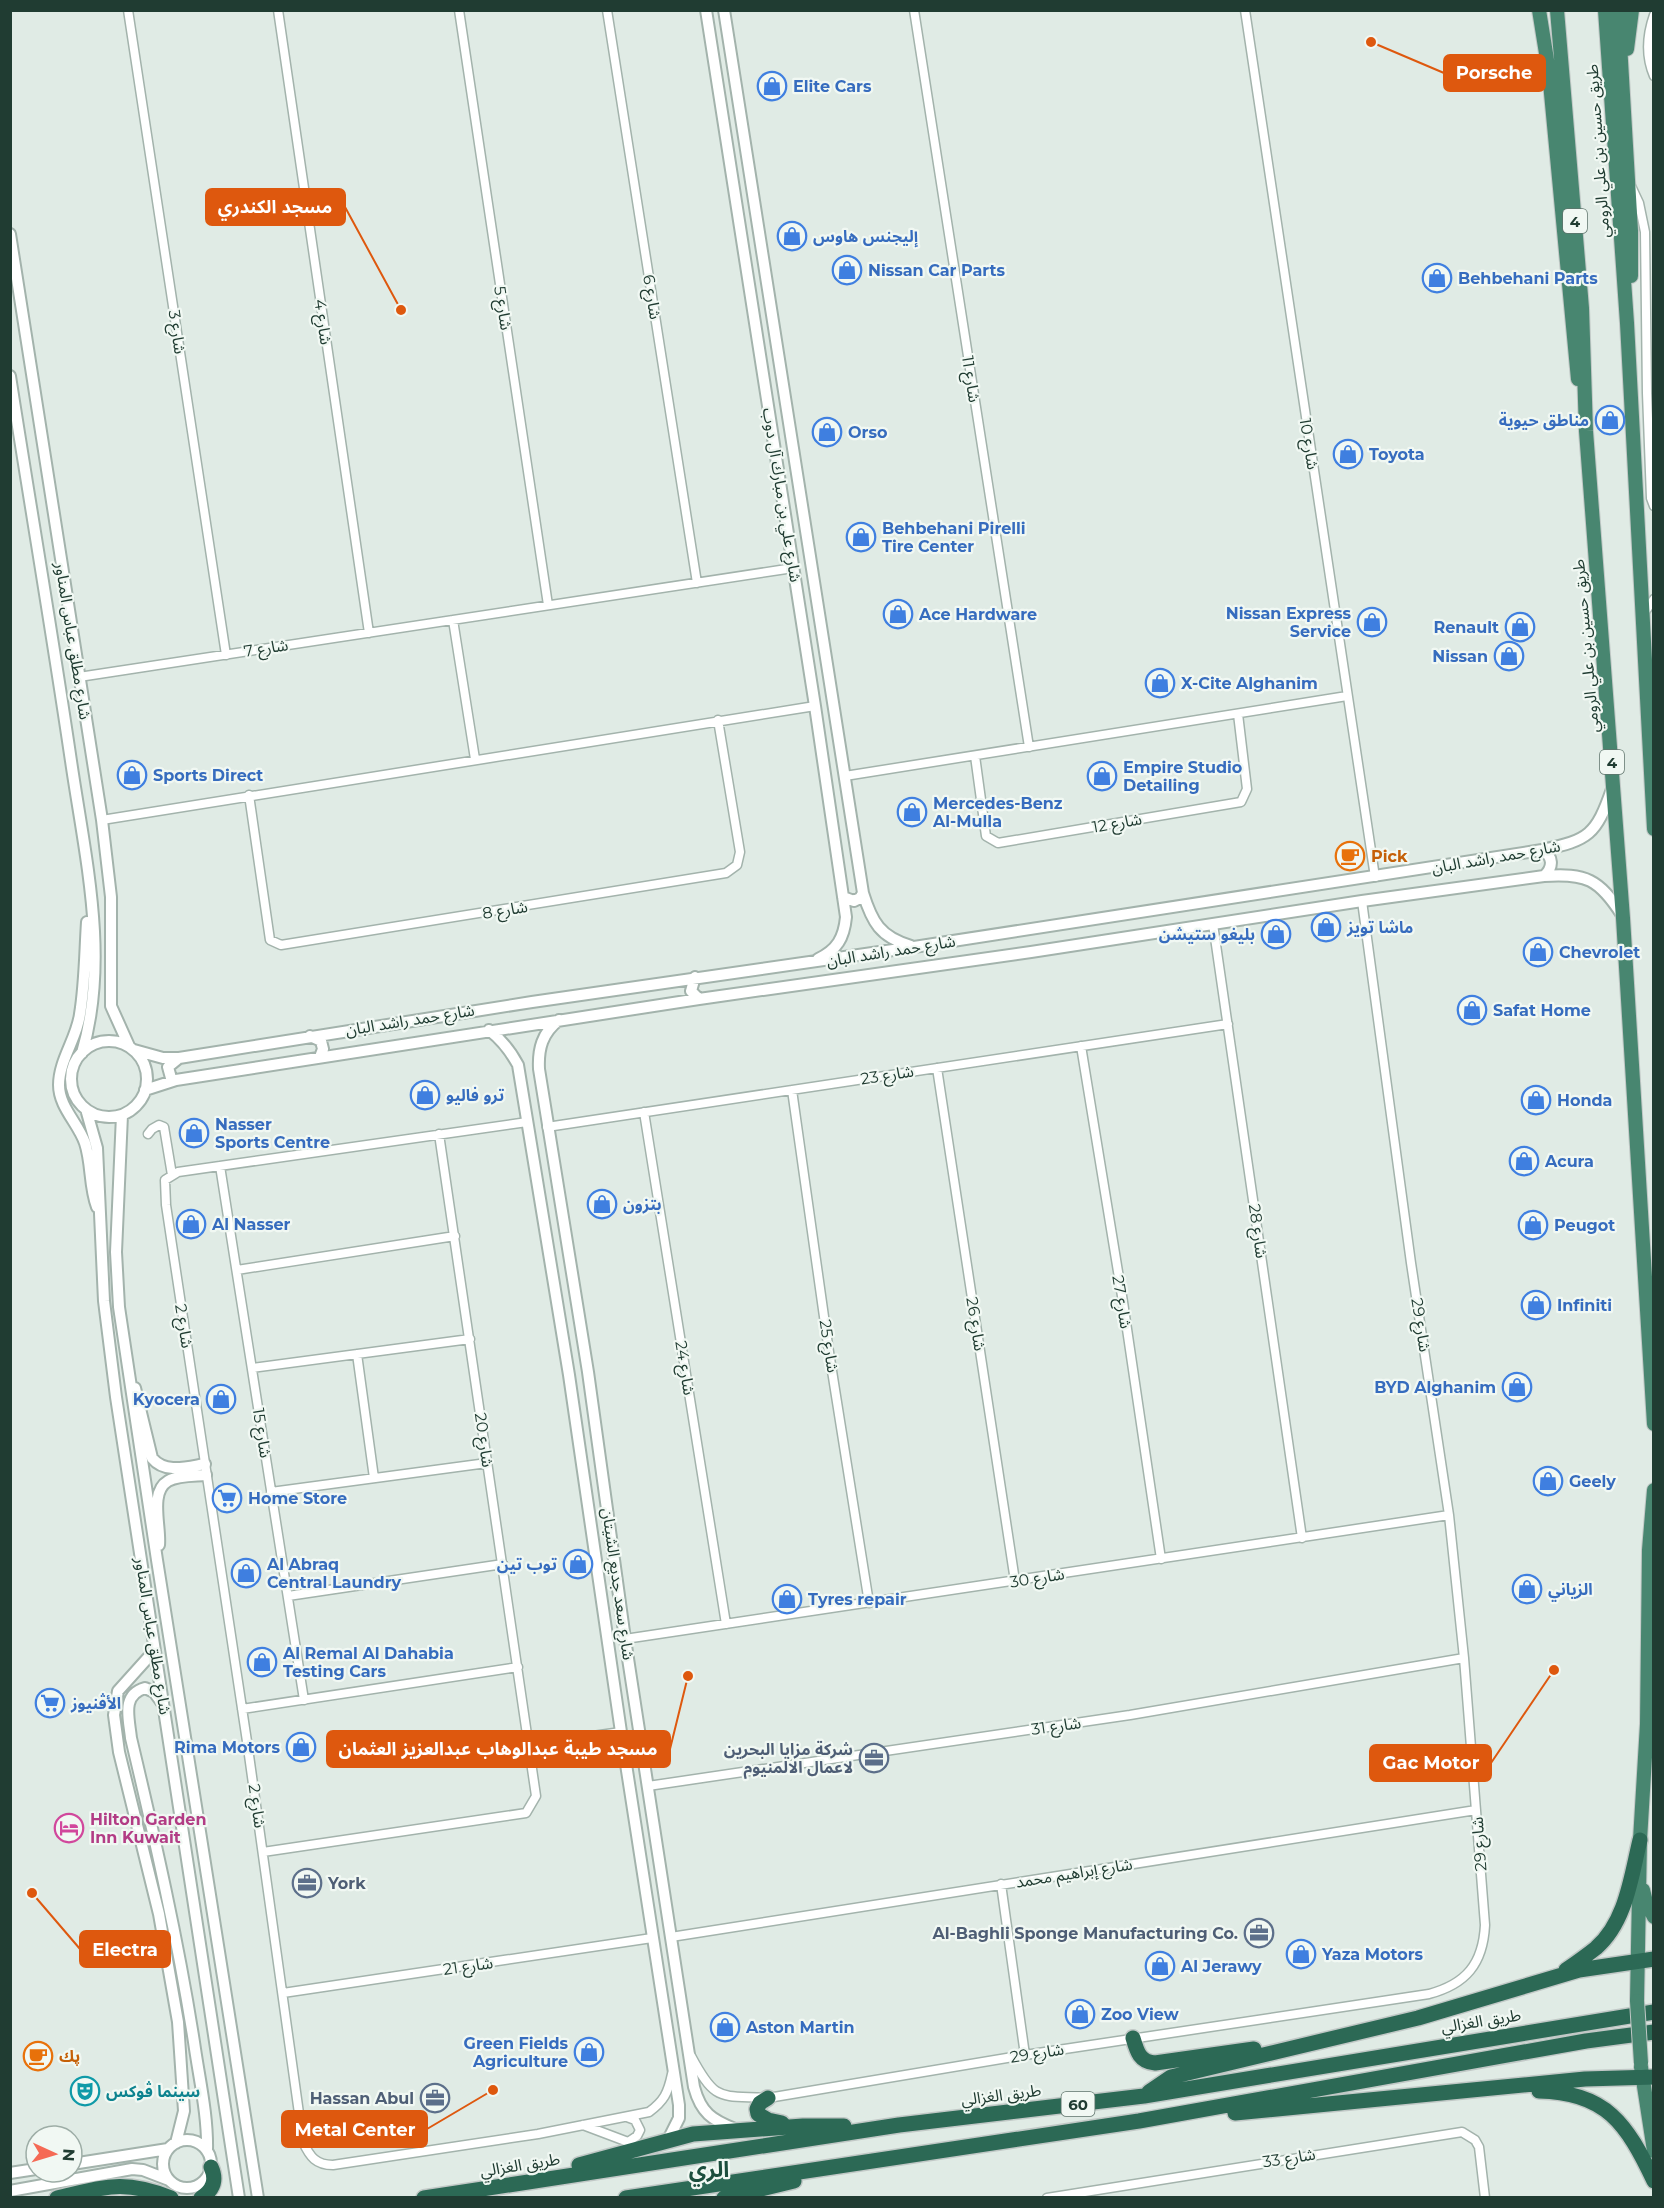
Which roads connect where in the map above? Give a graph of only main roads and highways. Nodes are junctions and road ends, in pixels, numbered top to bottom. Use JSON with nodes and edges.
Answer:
{"nodes":[{"id":1,"x":1531,"y":10,"type":"edge"},
{"id":2,"x":1539,"y":10,"type":"edge"},
{"id":3,"x":1557,"y":10,"type":"edge"},
{"id":4,"x":1605,"y":10,"type":"edge"},
{"id":5,"x":1618,"y":10,"type":"edge"},
{"id":6,"x":1632,"y":10,"type":"edge"},
{"id":7,"x":1548,"y":72,"type":"junction"},
{"id":8,"x":1623,"y":72,"type":"junction"},
{"id":9,"x":1627,"y":323,"type":"junction"},
{"id":10,"x":1586,"y":431,"type":"junction"},
{"id":11,"x":1653,"y":829,"type":"edge"},
{"id":12,"x":1653,"y":1424,"type":"edge"},
{"id":13,"x":1653,"y":1490,"type":"edge"},
{"id":14,"x":1640,"y":1840,"type":"junction"},
{"id":15,"x":1653,"y":1917,"type":"edge"},
{"id":16,"x":1653,"y":1959,"type":"edge"},
{"id":17,"x":1637,"y":1961,"type":"junction"},
{"id":18,"x":1558,"y":1976,"type":"junction"},
{"id":19,"x":1653,"y":2012,"type":"edge"},
{"id":20,"x":1653,"y":2032,"type":"edge"},
{"id":21,"x":1133,"y":2038,"type":"road end"},
{"id":22,"x":1284,"y":2049,"type":"junction"},
{"id":23,"x":1646,"y":2073,"type":"edge"},
{"id":24,"x":1476,"y":2090,"type":"junction"},
{"id":25,"x":1144,"y":2096,"type":"junction"},
{"id":26,"x":768,"y":2098,"type":"road end"},
{"id":27,"x":1139,"y":2121,"type":"junction"},
{"id":28,"x":899,"y":2125,"type":"junction"},
{"id":29,"x":803,"y":2126,"type":"junction"},
{"id":30,"x":1653,"y":2151,"type":"edge"},
{"id":31,"x":852,"y":2164,"type":"junction"},
{"id":32,"x":211,"y":2167,"type":"road end"},
{"id":33,"x":1653,"y":2181,"type":"edge"},
{"id":34,"x":501,"y":2186,"type":"junction"},
{"id":35,"x":763,"y":2190,"type":"junction"},
{"id":36,"x":57,"y":2198,"type":"edge"},
{"id":37,"x":171,"y":2198,"type":"edge"},
{"id":38,"x":201,"y":2198,"type":"edge"},
{"id":39,"x":424,"y":2198,"type":"edge"},
{"id":40,"x":626,"y":2198,"type":"edge"},
{"id":41,"x":724,"y":2198,"type":"edge"},
{"id":42,"x":749,"y":2198,"type":"edge"}],
"edges":[{"from":1,"to":7,"type":"highway"},
{"from":2,"to":7,"type":"highway"},
{"from":3,"to":10,"type":"highway","name":"طريق حسين بن علي الرومي","number":"4"},
{"from":4,"to":9,"type":"highway","name":"طريق حسين بن علي الرومي"},
{"from":5,"to":8,"type":"highway"},
{"from":6,"to":8,"type":"highway"},
{"from":7,"to":10,"type":"highway"},
{"from":8,"to":9,"type":"highway"},
{"from":9,"to":11,"type":"highway","name":"طريق حسين بن علي الرومي"},
{"from":10,"to":12,"type":"highway","name":"طريق حسين بن علي الرومي","number":"4"},
{"from":13,"to":14,"type":"highway"},
{"from":14,"to":15,"type":"highway"},
{"from":14,"to":17,"type":"highway"},
{"from":14,"to":18,"type":"highway"},
{"from":16,"to":17,"type":"highway"},
{"from":17,"to":18,"type":"highway"},
{"from":17,"to":23,"type":"highway","bridge":true},
{"from":18,"to":22,"type":"highway"},
{"from":19,"to":25,"type":"highway","name":"طريق الغزالي","number":"60"},
{"from":20,"to":27,"type":"highway","number":"60"},
{"from":21,"to":22,"type":"highway"},
{"from":22,"to":25,"type":"highway"},
{"from":23,"to":24,"type":"highway"},
{"from":23,"to":30,"type":"highway"},
{"from":24,"to":27,"type":"highway"},
{"from":24,"to":33,"type":"highway"},
{"from":25,"to":28,"type":"highway","name":"طريق الغزالي","number":"60"},
{"from":26,"to":29,"type":"highway"},
{"from":27,"to":31,"type":"highway","number":"60"},
{"from":28,"to":29,"type":"highway"},
{"from":28,"to":34,"type":"highway","name":"طريق الغزالي","number":"60"},
{"from":29,"to":34,"type":"highway"},
{"from":31,"to":35,"type":"highway"},
{"from":31,"to":40,"type":"highway","number":"60"},
{"from":32,"to":38,"type":"highway"},
{"from":34,"to":39,"type":"highway","name":"طريق الغزالي","number":"60"},
{"from":35,"to":41,"type":"highway"},
{"from":35,"to":42,"type":"highway"},
{"from":36,"to":37,"type":"highway"}]}
